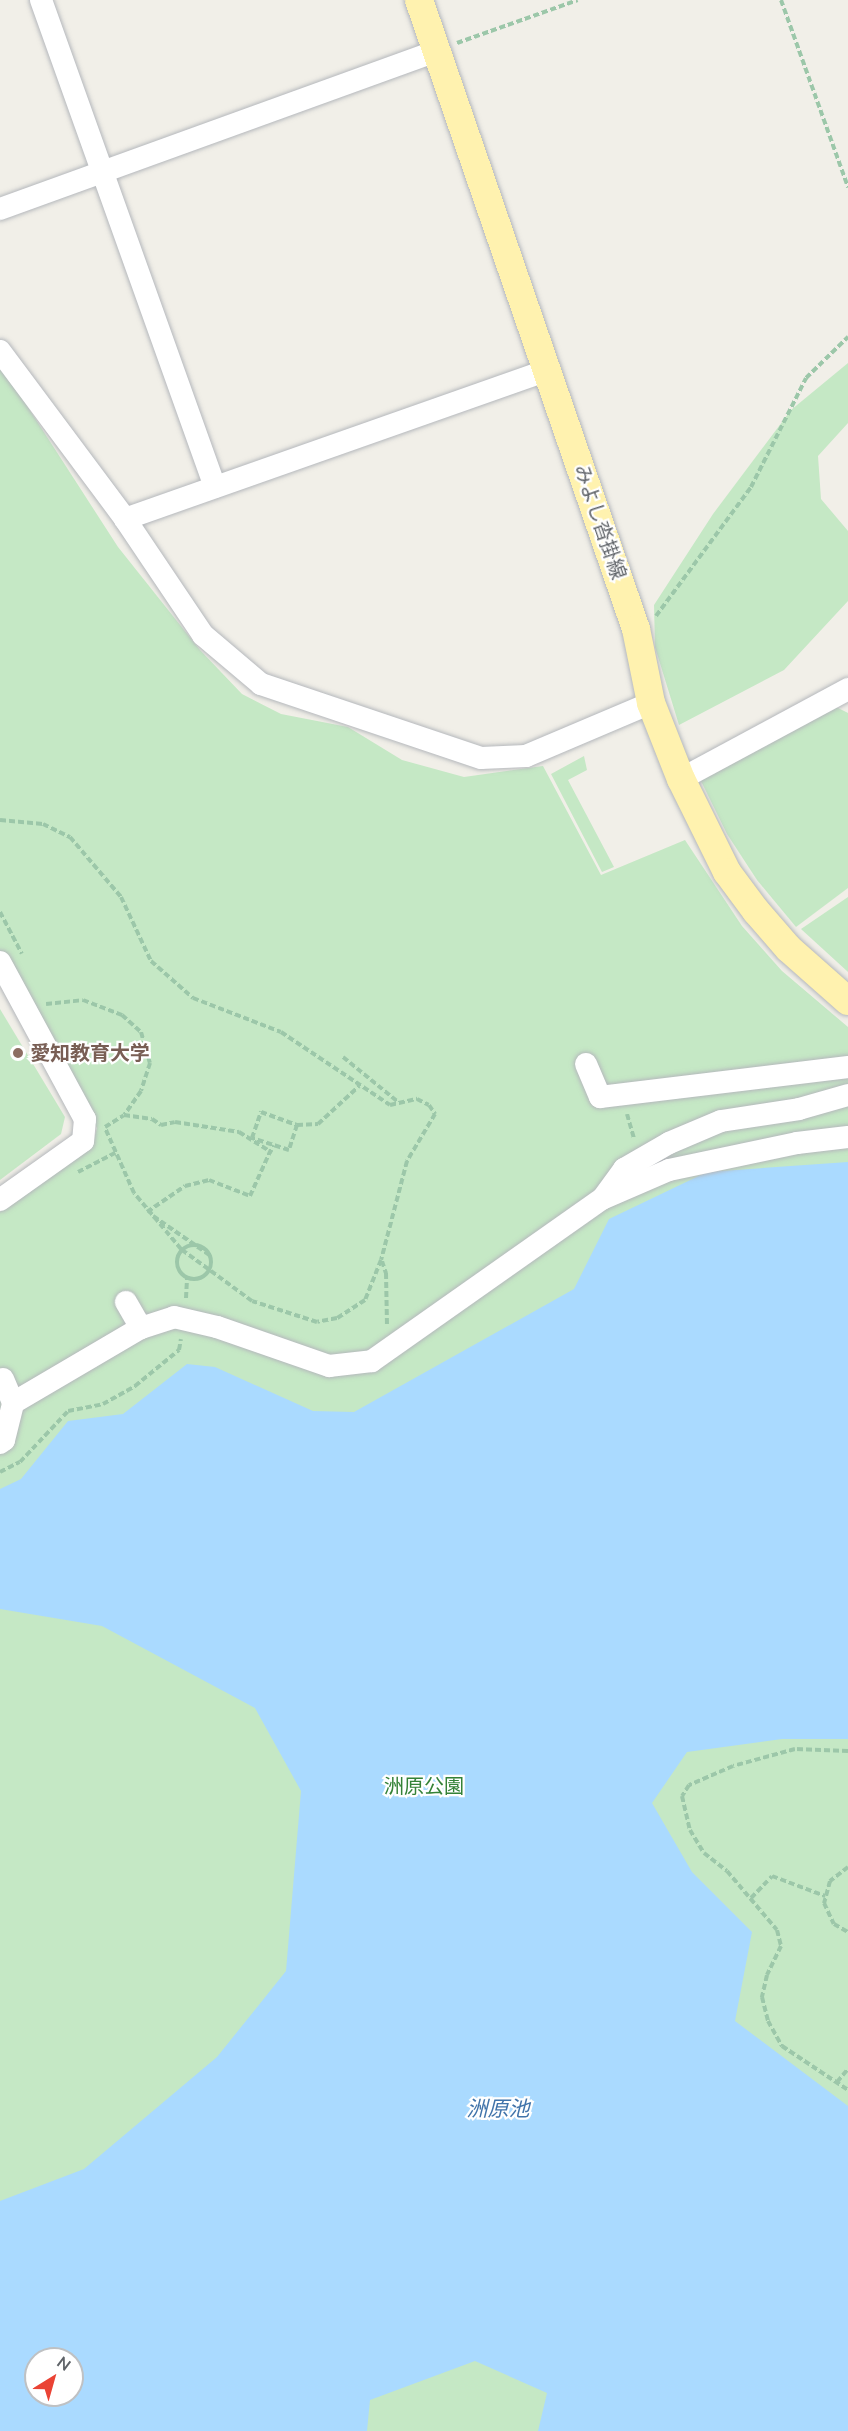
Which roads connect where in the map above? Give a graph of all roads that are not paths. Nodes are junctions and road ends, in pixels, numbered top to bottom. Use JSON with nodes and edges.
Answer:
{"nodes":[{"id":1,"x":41,"y":0,"type":"edge"},
{"id":2,"x":419,"y":0,"type":"edge"},
{"id":3,"x":437,"y":51,"type":"junction"},
{"id":4,"x":103,"y":171,"type":"junction"},
{"id":5,"x":0,"y":209,"type":"edge"},
{"id":6,"x":0,"y":351,"type":"edge"},
{"id":7,"x":549,"y":370,"type":"junction"},
{"id":8,"x":215,"y":487,"type":"junction"},
{"id":9,"x":125,"y":519,"type":"junction"},
{"id":10,"x":848,"y":689,"type":"edge"},
{"id":11,"x":651,"y":703,"type":"junction"},
{"id":12,"x":681,"y":779,"type":"junction"},
{"id":13,"x":0,"y":962,"type":"edge"},
{"id":14,"x":848,"y":1001,"type":"edge"},
{"id":15,"x":586,"y":1064,"type":"dead end"},
{"id":16,"x":848,"y":1067,"type":"edge"},
{"id":17,"x":848,"y":1095,"type":"edge"},
{"id":18,"x":848,"y":1137,"type":"edge"},
{"id":19,"x":602,"y":1199,"type":"junction"},
{"id":20,"x":0,"y":1200,"type":"edge"},
{"id":21,"x":126,"y":1302,"type":"dead end"},
{"id":22,"x":141,"y":1328,"type":"junction"},
{"id":23,"x":3,"y":1379,"type":"dead end"},
{"id":24,"x":12,"y":1403,"type":"junction"},
{"id":25,"x":0,"y":1443,"type":"edge"}],
"edges":[{"from":1,"to":4,"type":"street"},
{"from":2,"to":3,"type":"main road","name":"みよし沓掛線"},
{"from":3,"to":4,"type":"street"},
{"from":3,"to":7,"type":"main road","name":"みよし沓掛線"},
{"from":4,"to":5,"type":"street"},
{"from":4,"to":8,"type":"street"},
{"from":6,"to":9,"type":"street"},
{"from":7,"to":8,"type":"street"},
{"from":7,"to":11,"type":"main road","name":"みよし沓掛線"},
{"from":8,"to":9,"type":"street"},
{"from":9,"to":11,"type":"street"},
{"from":10,"to":12,"type":"street"},
{"from":11,"to":12,"type":"main road","name":"みよし沓掛線"},
{"from":12,"to":14,"type":"main road","name":"みよし沓掛線"},
{"from":13,"to":20,"type":"street"},
{"from":15,"to":16,"type":"street"},
{"from":17,"to":19,"type":"street"},
{"from":18,"to":19,"type":"street"},
{"from":19,"to":22,"type":"street"},
{"from":21,"to":22,"type":"street"},
{"from":22,"to":24,"type":"street"},
{"from":23,"to":24,"type":"street"},
{"from":24,"to":25,"type":"street"}]}
